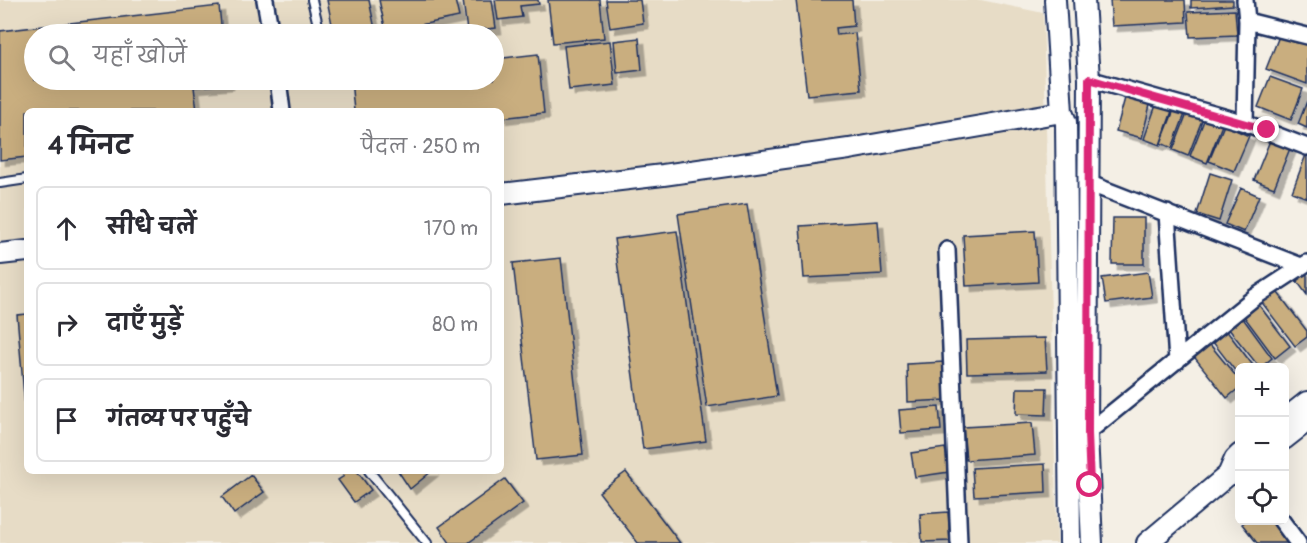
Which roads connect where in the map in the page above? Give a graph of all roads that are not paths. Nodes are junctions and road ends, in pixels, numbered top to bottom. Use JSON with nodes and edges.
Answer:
{"nodes":[{"id":1,"x":265,"y":0,"type":"edge"},
{"id":2,"x":312,"y":0,"type":"edge"},
{"id":3,"x":1055,"y":0,"type":"edge"},
{"id":4,"x":1084,"y":0,"type":"edge"},
{"id":5,"x":1245,"y":0,"type":"edge"},
{"id":6,"x":1247,"y":21,"type":"junction"},
{"id":7,"x":269,"y":24,"type":"edge"},
{"id":8,"x":318,"y":24,"type":"edge"},
{"id":9,"x":1306,"y":35,"type":"edge"},
{"id":10,"x":1089,"y":79,"type":"junction"},
{"id":11,"x":279,"y":90,"type":"edge"},
{"id":12,"x":282,"y":108,"type":"edge"},
{"id":13,"x":1062,"y":112,"type":"junction"},
{"id":14,"x":1245,"y":123,"type":"junction"},
{"id":15,"x":1307,"y":147,"type":"edge"},
{"id":16,"x":24,"y":179,"type":"edge"},
{"id":17,"x":0,"y":183,"type":"edge"},
{"id":18,"x":1088,"y":183,"type":"junction"},
{"id":19,"x":504,"y":194,"type":"edge"},
{"id":20,"x":1167,"y":213,"type":"junction"},
{"id":21,"x":947,"y":250,"type":"dead end"},
{"id":22,"x":24,"y":251,"type":"edge"},
{"id":23,"x":0,"y":254,"type":"edge"},
{"id":24,"x":1304,"y":265,"type":"edge"},
{"id":25,"x":1177,"y":361,"type":"junction"},
{"id":26,"x":1307,"y":402,"type":"edge"},
{"id":27,"x":1288,"y":417,"type":"edge"},
{"id":28,"x":1307,"y":421,"type":"edge"},
{"id":29,"x":1088,"y":433,"type":"junction"},
{"id":30,"x":1289,"y":435,"type":"edge"},
{"id":31,"x":1235,"y":466,"type":"edge"},
{"id":32,"x":371,"y":474,"type":"edge"},
{"id":33,"x":1285,"y":525,"type":"edge"},
{"id":34,"x":427,"y":543,"type":"edge"},
{"id":35,"x":959,"y":543,"type":"edge"},
{"id":36,"x":1070,"y":543,"type":"edge"},
{"id":37,"x":1092,"y":543,"type":"edge"},
{"id":38,"x":1147,"y":543,"type":"edge"},
{"id":39,"x":1298,"y":543,"type":"edge"}],
"edges":[{"from":1,"to":7,"type":"street"},
{"from":2,"to":8,"type":"lane"},
{"from":3,"to":13,"type":"street"},
{"from":4,"to":10,"type":"street"},
{"from":5,"to":6,"type":"street"},
{"from":6,"to":9,"type":"street"},
{"from":6,"to":14,"type":"street"},
{"from":10,"to":14,"type":"street"},
{"from":10,"to":18,"type":"street"},
{"from":11,"to":12,"type":"street"},
{"from":13,"to":19,"type":"street"},
{"from":13,"to":36,"type":"street"},
{"from":14,"to":15,"type":"street"},
{"from":16,"to":17,"type":"lane"},
{"from":18,"to":20,"type":"street"},
{"from":18,"to":29,"type":"street"},
{"from":20,"to":24,"type":"street"},
{"from":20,"to":25,"type":"street"},
{"from":21,"to":35,"type":"street"},
{"from":22,"to":23,"type":"street"},
{"from":24,"to":25,"type":"street"},
{"from":25,"to":29,"type":"street"},
{"from":26,"to":27,"type":"street"},
{"from":28,"to":30,"type":"street"},
{"from":29,"to":37,"type":"street"},
{"from":31,"to":38,"type":"street"},
{"from":32,"to":34,"type":"lane"},
{"from":33,"to":39,"type":"street"}]}
